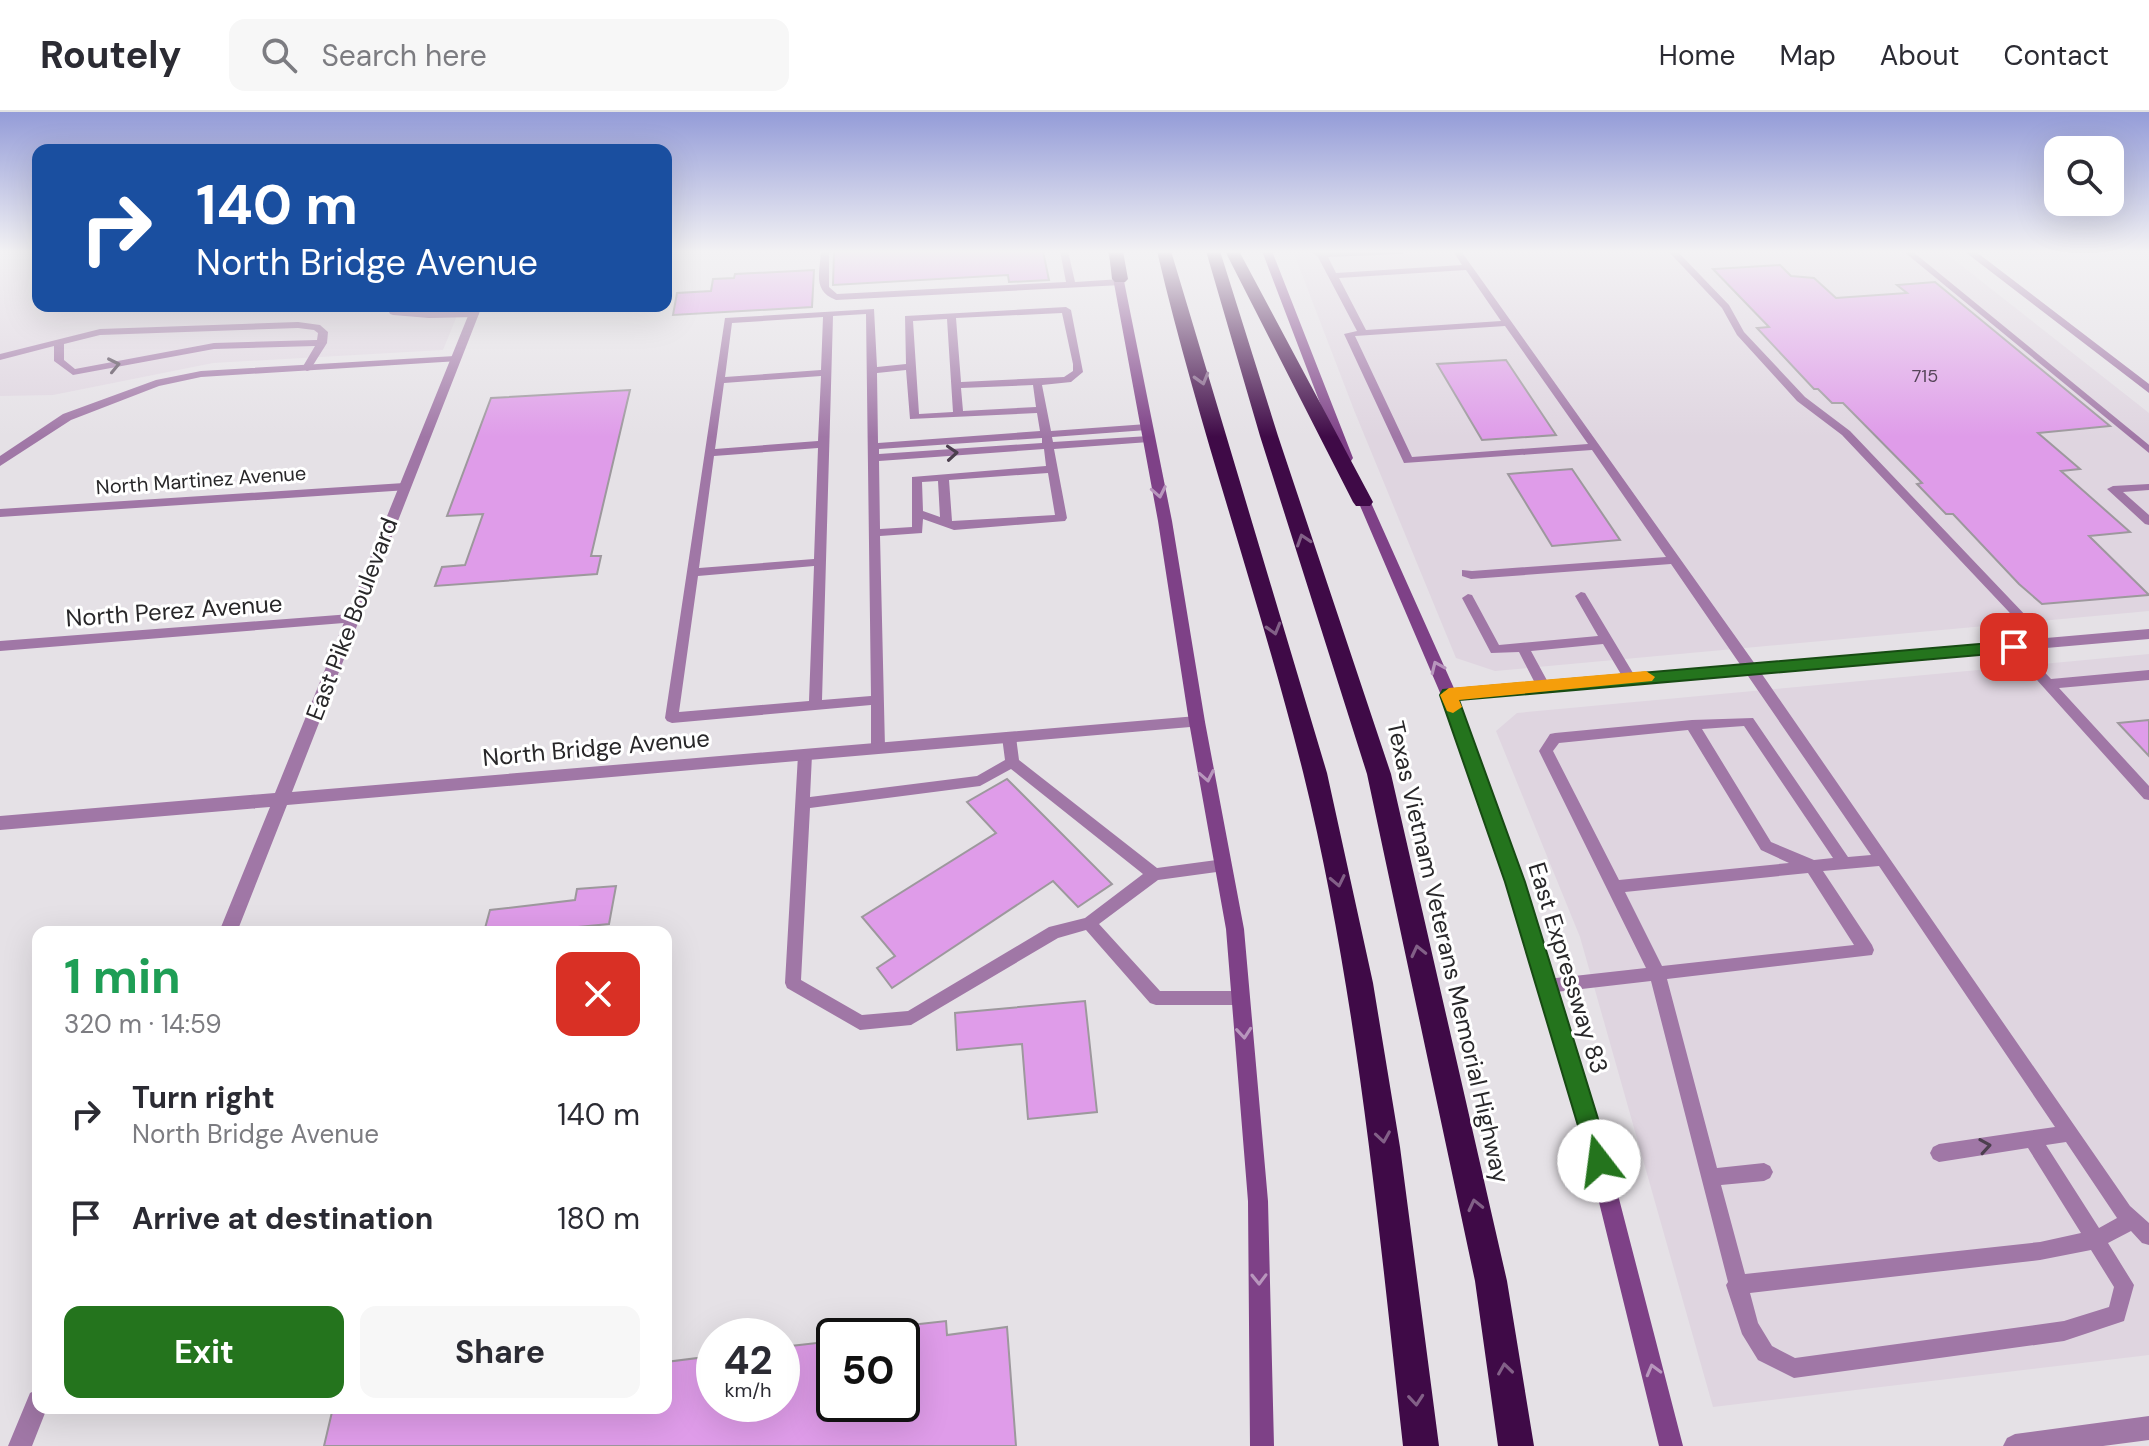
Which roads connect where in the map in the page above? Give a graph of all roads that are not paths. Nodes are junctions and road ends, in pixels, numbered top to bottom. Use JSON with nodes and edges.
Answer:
{"nodes":[{"id":1,"x":474,"y":313,"type":"edge"},
{"id":2,"x":839,"y":313,"type":"edge"},
{"id":3,"x":871,"y":313,"type":"edge"},
{"id":4,"x":1004,"y":313,"type":"edge"},
{"id":5,"x":1067,"y":313,"type":"edge"},
{"id":6,"x":1126,"y":313,"type":"edge"},
{"id":7,"x":1182,"y":313,"type":"edge"},
{"id":8,"x":1232,"y":313,"type":"edge"},
{"id":9,"x":1264,"y":313,"type":"edge"},
{"id":10,"x":1291,"y":313,"type":"edge"},
{"id":11,"x":1352,"y":313,"type":"edge"},
{"id":12,"x":1500,"y":313,"type":"edge"},
{"id":13,"x":1729,"y":313,"type":"edge"},
{"id":14,"x":1983,"y":313,"type":"edge"},
{"id":15,"x":2050,"y":313,"type":"edge"},
{"id":16,"x":828,"y":314,"type":"junction"},
{"id":17,"x":951,"y":316,"type":"junction"},
{"id":18,"x":1507,"y":323,"type":"junction"},
{"id":19,"x":1362,"y":332,"type":"junction"},
{"id":20,"x":59,"y":342,"type":"junction"},
{"id":21,"x":322,"y":343,"type":"junction"},
{"id":22,"x":0,"y":357,"type":"edge"},
{"id":23,"x":455,"y":359,"type":"junction"},
{"id":24,"x":911,"y":367,"type":"junction"},
{"id":25,"x":307,"y":368,"type":"junction"},
{"id":26,"x":872,"y":370,"type":"junction"},
{"id":27,"x":827,"y":373,"type":"junction"},
{"id":28,"x":720,"y":380,"type":"junction"},
{"id":29,"x":1037,"y":382,"type":"junction"},
{"id":30,"x":956,"y":385,"type":"junction"},
{"id":31,"x":2149,"y":390,"type":"edge"},
{"id":32,"x":1043,"y":410,"type":"junction"},
{"id":33,"x":958,"y":415,"type":"junction"},
{"id":34,"x":1148,"y":433,"type":"junction"},
{"id":35,"x":1048,"y":440,"type":"junction"},
{"id":36,"x":824,"y":444,"type":"junction"},
{"id":37,"x":1594,"y":447,"type":"junction"},
{"id":38,"x":2149,"y":450,"type":"edge"},
{"id":39,"x":874,"y":452,"type":"junction"},
{"id":40,"x":711,"y":453,"type":"junction"},
{"id":41,"x":0,"y":462,"type":"edge"},
{"id":42,"x":1053,"y":469,"type":"junction"},
{"id":43,"x":943,"y":477,"type":"junction"},
{"id":44,"x":404,"y":487,"type":"junction"},
{"id":45,"x":2149,"y":487,"type":"edge"},
{"id":46,"x":1363,"y":502,"type":"junction"},
{"id":47,"x":0,"y":513,"type":"edge"},
{"id":48,"x":918,"y":513,"type":"junction"},
{"id":49,"x":2149,"y":521,"type":"edge"},
{"id":50,"x":946,"y":524,"type":"junction"},
{"id":51,"x":875,"y":533,"type":"junction"},
{"id":52,"x":1674,"y":560,"type":"junction"},
{"id":53,"x":820,"y":562,"type":"junction"},
{"id":54,"x":694,"y":572,"type":"junction"},
{"id":55,"x":1466,"y":573,"type":"dead end"},
{"id":56,"x":1581,"y":596,"type":"dead end"},
{"id":57,"x":1468,"y":598,"type":"dead end"},
{"id":58,"x":351,"y":619,"type":"junction"},
{"id":59,"x":2149,"y":634,"type":"edge"},
{"id":60,"x":1607,"y":639,"type":"junction"},
{"id":61,"x":2046,"y":644,"type":"junction"},
{"id":62,"x":0,"y":646,"type":"edge"},
{"id":63,"x":2014,"y":647,"type":"junction"},
{"id":64,"x":1523,"y":648,"type":"junction"},
{"id":65,"x":1750,"y":667,"type":"junction"},
{"id":66,"x":2149,"y":675,"type":"edge"},
{"id":67,"x":1630,"y":678,"type":"junction"},
{"id":68,"x":2048,"y":684,"type":"junction"},
{"id":69,"x":1543,"y":686,"type":"junction"},
{"id":70,"x":1449,"y":695,"type":"junction"},
{"id":71,"x":877,"y":700,"type":"junction"},
{"id":72,"x":815,"y":705,"type":"junction"},
{"id":73,"x":1197,"y":722,"type":"junction"},
{"id":74,"x":1692,"y":725,"type":"junction"},
{"id":75,"x":1009,"y":737,"type":"junction"},
{"id":76,"x":878,"y":748,"type":"junction"},
{"id":77,"x":805,"y":755,"type":"junction"},
{"id":78,"x":1012,"y":762,"type":"junction"},
{"id":79,"x":2149,"y":795,"type":"edge"},
{"id":80,"x":282,"y":798,"type":"junction"},
{"id":81,"x":803,"y":803,"type":"junction"},
{"id":82,"x":0,"y":823,"type":"edge"},
{"id":83,"x":1882,"y":860,"type":"junction"},
{"id":84,"x":1844,"y":863,"type":"junction"},
{"id":85,"x":1224,"y":865,"type":"junction"},
{"id":86,"x":1812,"y":866,"type":"junction"},
{"id":87,"x":1154,"y":874,"type":"junction"},
{"id":88,"x":1615,"y":887,"type":"junction"},
{"id":89,"x":1089,"y":923,"type":"junction"},
{"id":90,"x":230,"y":926,"type":"edge"},
{"id":91,"x":1657,"y":973,"type":"junction"},
{"id":92,"x":1547,"y":986,"type":"junction"},
{"id":93,"x":1241,"y":998,"type":"junction"},
{"id":94,"x":2070,"y":1133,"type":"junction"},
{"id":95,"x":2032,"y":1139,"type":"junction"},
{"id":96,"x":1939,"y":1153,"type":"dead end"},
{"id":97,"x":1764,"y":1172,"type":"dead end"},
{"id":98,"x":1712,"y":1177,"type":"junction"},
{"id":99,"x":2133,"y":1220,"type":"junction"},
{"id":100,"x":2149,"y":1236,"type":"edge"},
{"id":101,"x":2097,"y":1239,"type":"junction"},
{"id":102,"x":1736,"y":1285,"type":"junction"},
{"id":103,"x":33,"y":1414,"type":"edge"},
{"id":104,"x":2149,"y":1428,"type":"edge"},
{"id":105,"x":20,"y":1446,"type":"edge"},
{"id":106,"x":1262,"y":1446,"type":"edge"},
{"id":107,"x":1421,"y":1446,"type":"edge"},
{"id":108,"x":1516,"y":1446,"type":"edge"},
{"id":109,"x":1671,"y":1446,"type":"edge"},
{"id":110,"x":2015,"y":1446,"type":"edge"}],
"edges":[{"from":1,"to":23,"type":"street","name":"East Pike Boulevard"},
{"from":2,"to":16,"type":"lane"},
{"from":3,"to":26,"type":"lane"},
{"from":4,"to":17,"type":"lane"},
{"from":5,"to":29,"type":"lane"},
{"from":6,"to":34,"type":"main road"},
{"from":7,"to":107,"type":"highway","one_way":true},
{"from":108,"to":8,"type":"highway","name":"Texas Vietnam Veterans Memorial Highway","one_way":true},
{"from":9,"to":46,"type":"highway"},
{"from":10,"to":46,"type":"main road","name":"East Expressway 83"},
{"from":11,"to":19,"type":"lane"},
{"from":12,"to":18,"type":"lane"},
{"from":13,"to":61,"type":"lane"},
{"from":14,"to":38,"type":"lane"},
{"from":15,"to":31,"type":"street"},
{"from":16,"to":27,"type":"lane"},
{"from":16,"to":28,"type":"lane"},
{"from":17,"to":24,"type":"lane"},
{"from":17,"to":30,"type":"lane"},
{"from":18,"to":19,"type":"lane"},
{"from":18,"to":37,"type":"lane"},
{"from":19,"to":37,"type":"lane"},
{"from":20,"to":21,"type":"lane"},
{"from":20,"to":21,"type":"lane","one_way":true},
{"from":20,"to":22,"type":"lane"},
{"from":21,"to":25,"type":"lane"},
{"from":23,"to":25,"type":"street"},
{"from":23,"to":44,"type":"street","name":"East Pike Boulevard"},
{"from":24,"to":26,"type":"lane"},
{"from":24,"to":33,"type":"lane"},
{"from":25,"to":41,"type":"street"},
{"from":26,"to":39,"type":"lane"},
{"from":27,"to":28,"type":"lane"},
{"from":27,"to":36,"type":"lane"},
{"from":28,"to":40,"type":"lane"},
{"from":29,"to":30,"type":"lane"},
{"from":29,"to":32,"type":"lane"},
{"from":30,"to":33,"type":"lane"},
{"from":32,"to":33,"type":"lane"},
{"from":32,"to":35,"type":"lane"},
{"from":34,"to":35,"type":"lane"},
{"from":34,"to":73,"type":"main road","one_way":true},
{"from":35,"to":39,"type":"lane"},
{"from":35,"to":42,"type":"lane"},
{"from":36,"to":40,"type":"lane"},
{"from":36,"to":53,"type":"lane"},
{"from":37,"to":52,"type":"lane"},
{"from":39,"to":51,"type":"lane"},
{"from":40,"to":54,"type":"lane"},
{"from":42,"to":43,"type":"lane"},
{"from":42,"to":50,"type":"lane"},
{"from":43,"to":48,"type":"lane"},
{"from":43,"to":50,"type":"lane"},
{"from":44,"to":47,"type":"street","name":"North Martinez Avenue"},
{"from":44,"to":58,"type":"street","name":"East Pike Boulevard"},
{"from":45,"to":49,"type":"lane"},
{"from":70,"to":46,"type":"main road","name":"East Expressway 83","one_way":true},
{"from":48,"to":50,"type":"lane"},
{"from":48,"to":51,"type":"lane"},
{"from":51,"to":71,"type":"lane"},
{"from":52,"to":55,"type":"lane"},
{"from":52,"to":65,"type":"lane"},
{"from":53,"to":54,"type":"lane"},
{"from":53,"to":72,"type":"lane"},
{"from":54,"to":72,"type":"lane"},
{"from":56,"to":60,"type":"lane"},
{"from":57,"to":64,"type":"lane"},
{"from":58,"to":62,"type":"street","name":"North Perez Avenue"},
{"from":58,"to":80,"type":"street","name":"East Pike Boulevard"},
{"from":59,"to":61,"type":"street"},
{"from":60,"to":64,"type":"lane"},
{"from":60,"to":67,"type":"lane"},
{"from":61,"to":63,"type":"street"},
{"from":63,"to":65,"type":"street"},
{"from":63,"to":68,"type":"lane"},
{"from":64,"to":69,"type":"lane"},
{"from":65,"to":67,"type":"street"},
{"from":65,"to":83,"type":"lane"},
{"from":66,"to":68,"type":"lane"},
{"from":67,"to":69,"type":"street"},
{"from":68,"to":79,"type":"lane"},
{"from":69,"to":70,"type":"street"},
{"from":70,"to":92,"type":"main road","name":"East Expressway 83"},
{"from":71,"to":72,"type":"lane"},
{"from":71,"to":76,"type":"lane"},
{"from":73,"to":75,"type":"street","name":"North Bridge Avenue"},
{"from":73,"to":85,"type":"main road","one_way":true},
{"from":74,"to":84,"type":"lane"},
{"from":74,"to":86,"type":"lane"},
{"from":74,"to":88,"type":"lane"},
{"from":75,"to":76,"type":"street","name":"North Bridge Avenue"},
{"from":75,"to":78,"type":"lane"},
{"from":76,"to":77,"type":"street","name":"North Bridge Avenue"},
{"from":77,"to":80,"type":"street","name":"North Bridge Avenue"},
{"from":77,"to":81,"type":"lane"},
{"from":78,"to":81,"type":"lane"},
{"from":78,"to":87,"type":"lane"},
{"from":80,"to":82,"type":"street","name":"North Bridge Avenue"},
{"from":80,"to":90,"type":"street","name":"East Pike Boulevard"},
{"from":81,"to":89,"type":"lane"},
{"from":83,"to":84,"type":"lane"},
{"from":83,"to":94,"type":"lane"},
{"from":84,"to":86,"type":"lane"},
{"from":85,"to":87,"type":"lane"},
{"from":85,"to":93,"type":"main road"},
{"from":86,"to":88,"type":"lane"},
{"from":86,"to":91,"type":"lane"},
{"from":87,"to":89,"type":"lane"},
{"from":88,"to":91,"type":"lane"},
{"from":89,"to":93,"type":"lane"},
{"from":91,"to":92,"type":"lane"},
{"from":91,"to":98,"type":"lane"},
{"from":109,"to":92,"type":"main road","name":"East Expressway 83","one_way":true},
{"from":93,"to":106,"type":"main road","one_way":true},
{"from":94,"to":95,"type":"lane"},
{"from":94,"to":99,"type":"lane"},
{"from":96,"to":95,"type":"lane","one_way":true},
{"from":95,"to":101,"type":"lane"},
{"from":97,"to":98,"type":"lane"},
{"from":98,"to":102,"type":"lane"},
{"from":99,"to":100,"type":"lane"},
{"from":99,"to":101,"type":"lane"},
{"from":101,"to":102,"type":"lane"},
{"from":101,"to":102,"type":"lane"},
{"from":103,"to":105,"type":"street"},
{"from":104,"to":110,"type":"street"}]}
